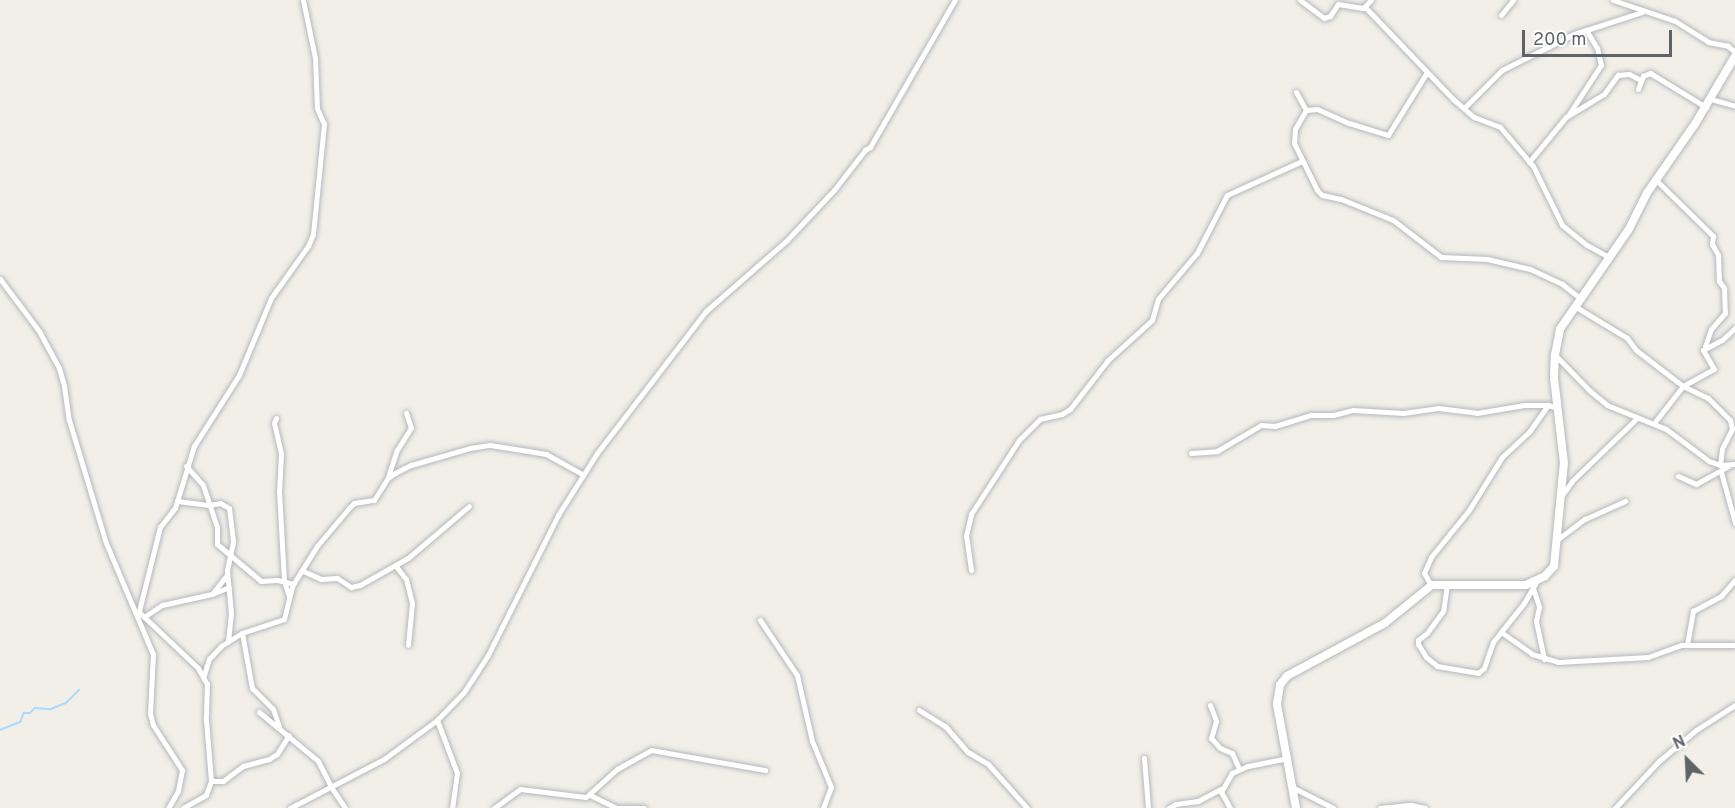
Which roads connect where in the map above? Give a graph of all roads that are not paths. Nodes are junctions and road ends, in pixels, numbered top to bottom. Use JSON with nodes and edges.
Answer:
{"nodes":[{"id":1,"x":303,"y":0,"type":"edge"},
{"id":2,"x":955,"y":0,"type":"edge"},
{"id":3,"x":1300,"y":0,"type":"edge"},
{"id":4,"x":1371,"y":0,"type":"edge"},
{"id":5,"x":1513,"y":0,"type":"edge"},
{"id":6,"x":1613,"y":0,"type":"edge"},
{"id":7,"x":1365,"y":7,"type":"junction"},
{"id":8,"x":1642,"y":12,"type":"junction"},
{"id":9,"x":1501,"y":15,"type":"dead end"},
{"id":10,"x":1586,"y":30,"type":"junction"},
{"id":11,"x":1735,"y":54,"type":"edge"},
{"id":12,"x":1427,"y":72,"type":"junction"},
{"id":13,"x":1641,"y":80,"type":"junction"},
{"id":14,"x":1638,"y":89,"type":"dead end"},
{"id":15,"x":1296,"y":92,"type":"dead end"},
{"id":16,"x":1711,"y":99,"type":"junction"},
{"id":17,"x":1735,"y":106,"type":"edge"},
{"id":18,"x":1706,"y":107,"type":"junction"},
{"id":19,"x":1464,"y":108,"type":"junction"},
{"id":20,"x":1306,"y":110,"type":"junction"},
{"id":21,"x":1568,"y":116,"type":"junction"},
{"id":22,"x":1302,"y":161,"type":"junction"},
{"id":23,"x":1529,"y":162,"type":"junction"},
{"id":24,"x":1656,"y":180,"type":"junction"},
{"id":25,"x":1610,"y":258,"type":"junction"},
{"id":26,"x":0,"y":279,"type":"edge"},
{"id":27,"x":1581,"y":299,"type":"junction"},
{"id":28,"x":1576,"y":307,"type":"junction"},
{"id":29,"x":1735,"y":328,"type":"edge"},
{"id":30,"x":1706,"y":346,"type":"junction"},
{"id":31,"x":1555,"y":355,"type":"junction"},
{"id":32,"x":1683,"y":386,"type":"junction"},
{"id":33,"x":1548,"y":405,"type":"junction"},
{"id":34,"x":1558,"y":408,"type":"junction"},
{"id":35,"x":406,"y":413,"type":"dead end"},
{"id":36,"x":276,"y":418,"type":"dead end"},
{"id":37,"x":1637,"y":418,"type":"junction"},
{"id":38,"x":1654,"y":423,"type":"junction"},
{"id":39,"x":1191,"y":453,"type":"dead end"},
{"id":40,"x":1732,"y":465,"type":"edge"},
{"id":41,"x":186,"y":466,"type":"junction"},
{"id":42,"x":1721,"y":468,"type":"junction"},
{"id":43,"x":582,"y":474,"type":"junction"},
{"id":44,"x":1678,"y":476,"type":"dead end"},
{"id":45,"x":388,"y":478,"type":"junction"},
{"id":46,"x":1562,"y":495,"type":"junction"},
{"id":47,"x":177,"y":501,"type":"junction"},
{"id":48,"x":1625,"y":501,"type":"dead end"},
{"id":49,"x":209,"y":505,"type":"junction"},
{"id":50,"x":469,"y":506,"type":"dead end"},
{"id":51,"x":1735,"y":523,"type":"edge"},
{"id":52,"x":1558,"y":539,"type":"junction"},
{"id":53,"x":231,"y":555,"type":"junction"},
{"id":54,"x":395,"y":565,"type":"junction"},
{"id":55,"x":971,"y":570,"type":"dead end"},
{"id":56,"x":303,"y":571,"type":"junction"},
{"id":57,"x":227,"y":575,"type":"junction"},
{"id":58,"x":1735,"y":580,"type":"edge"},
{"id":59,"x":284,"y":581,"type":"junction"},
{"id":60,"x":294,"y":584,"type":"junction"},
{"id":61,"x":1447,"y":584,"type":"junction"},
{"id":62,"x":1431,"y":585,"type":"junction"},
{"id":63,"x":1535,"y":585,"type":"junction"},
{"id":64,"x":229,"y":587,"type":"junction"},
{"id":65,"x":212,"y":594,"type":"junction"},
{"id":66,"x":289,"y":597,"type":"junction"},
{"id":67,"x":140,"y":615,"type":"junction"},
{"id":68,"x":760,"y":620,"type":"dead end"},
{"id":69,"x":1501,"y":632,"type":"junction"},
{"id":70,"x":242,"y":633,"type":"junction"},
{"id":71,"x":228,"y":642,"type":"junction"},
{"id":72,"x":408,"y":645,"type":"dead end"},
{"id":73,"x":1687,"y":645,"type":"junction"},
{"id":74,"x":1735,"y":645,"type":"edge"},
{"id":75,"x":1544,"y":659,"type":"junction"},
{"id":76,"x":204,"y":675,"type":"junction"},
{"id":77,"x":1210,"y":705,"type":"dead end"},
{"id":78,"x":1735,"y":705,"type":"edge"},
{"id":79,"x":919,"y":710,"type":"dead end"},
{"id":80,"x":259,"y":712,"type":"dead end"},
{"id":81,"x":437,"y":720,"type":"junction"},
{"id":82,"x":280,"y":727,"type":"junction"},
{"id":83,"x":289,"y":735,"type":"junction"},
{"id":84,"x":1144,"y":758,"type":"dead end"},
{"id":85,"x":1288,"y":758,"type":"junction"},
{"id":86,"x":1239,"y":769,"type":"junction"},
{"id":87,"x":765,"y":770,"type":"dead end"},
{"id":88,"x":211,"y":781,"type":"junction"},
{"id":89,"x":331,"y":787,"type":"junction"},
{"id":90,"x":1294,"y":788,"type":"junction"},
{"id":91,"x":1221,"y":789,"type":"junction"},
{"id":92,"x":590,"y":795,"type":"junction"},
{"id":93,"x":824,"y":805,"type":"edge"},
{"id":94,"x":168,"y":808,"type":"edge"},
{"id":95,"x":183,"y":808,"type":"edge"},
{"id":96,"x":290,"y":808,"type":"edge"},
{"id":97,"x":345,"y":808,"type":"edge"},
{"id":98,"x":452,"y":808,"type":"edge"},
{"id":99,"x":494,"y":808,"type":"edge"},
{"id":100,"x":644,"y":808,"type":"edge"},
{"id":101,"x":830,"y":808,"type":"edge"},
{"id":102,"x":1027,"y":808,"type":"edge"},
{"id":103,"x":1148,"y":808,"type":"edge"},
{"id":104,"x":1169,"y":808,"type":"edge"},
{"id":105,"x":1230,"y":808,"type":"edge"},
{"id":106,"x":1296,"y":808,"type":"edge"},
{"id":107,"x":1333,"y":808,"type":"edge"},
{"id":108,"x":1380,"y":808,"type":"edge"},
{"id":109,"x":1425,"y":808,"type":"edge"},
{"id":110,"x":1615,"y":808,"type":"edge"}],
"edges":[{"from":1,"to":41,"type":"street"},
{"from":2,"to":43,"type":"street"},
{"from":3,"to":7,"type":"street"},
{"from":4,"to":7,"type":"street"},
{"from":5,"to":9,"type":"street"},
{"from":6,"to":8,"type":"street"},
{"from":7,"to":12,"type":"street"},
{"from":8,"to":10,"type":"street"},
{"from":8,"to":11,"type":"street"},
{"from":10,"to":19,"type":"street"},
{"from":10,"to":21,"type":"street"},
{"from":11,"to":16,"type":"street"},
{"from":12,"to":19,"type":"street"},
{"from":12,"to":20,"type":"street"},
{"from":13,"to":14,"type":"street"},
{"from":13,"to":18,"type":"street"},
{"from":13,"to":21,"type":"street"},
{"from":15,"to":20,"type":"street"},
{"from":16,"to":17,"type":"street"},
{"from":16,"to":18,"type":"street"},
{"from":18,"to":24,"type":"street"},
{"from":19,"to":23,"type":"street"},
{"from":20,"to":22,"type":"street"},
{"from":21,"to":23,"type":"street"},
{"from":22,"to":27,"type":"street"},
{"from":22,"to":55,"type":"street"},
{"from":23,"to":25,"type":"street"},
{"from":24,"to":25,"type":"street"},
{"from":24,"to":30,"type":"street"},
{"from":25,"to":27,"type":"street"},
{"from":26,"to":67,"type":"street"},
{"from":27,"to":28,"type":"street"},
{"from":28,"to":31,"type":"street"},
{"from":28,"to":32,"type":"street"},
{"from":29,"to":30,"type":"street"},
{"from":30,"to":32,"type":"street"},
{"from":31,"to":34,"type":"street"},
{"from":31,"to":37,"type":"street"},
{"from":32,"to":38,"type":"street"},
{"from":32,"to":42,"type":"street"},
{"from":33,"to":34,"type":"street"},
{"from":33,"to":39,"type":"street"},
{"from":33,"to":62,"type":"street"},
{"from":34,"to":46,"type":"street"},
{"from":35,"to":45,"type":"street"},
{"from":36,"to":59,"type":"street"},
{"from":37,"to":38,"type":"street"},
{"from":37,"to":46,"type":"street"},
{"from":38,"to":42,"type":"street"},
{"from":40,"to":42,"type":"street"},
{"from":41,"to":47,"type":"street"},
{"from":41,"to":49,"type":"street"},
{"from":42,"to":44,"type":"street"},
{"from":42,"to":51,"type":"street"},
{"from":43,"to":45,"type":"street"},
{"from":43,"to":81,"type":"street"},
{"from":45,"to":56,"type":"street"},
{"from":46,"to":52,"type":"street"},
{"from":47,"to":49,"type":"street"},
{"from":47,"to":67,"type":"street"},
{"from":48,"to":52,"type":"street"},
{"from":49,"to":53,"type":"street"},
{"from":49,"to":53,"type":"street"},
{"from":50,"to":54,"type":"street"},
{"from":52,"to":63,"type":"street"},
{"from":53,"to":57,"type":"street"},
{"from":53,"to":59,"type":"street"},
{"from":54,"to":56,"type":"street"},
{"from":54,"to":72,"type":"street"},
{"from":56,"to":60,"type":"street"},
{"from":57,"to":64,"type":"street"},
{"from":57,"to":65,"type":"street"},
{"from":58,"to":73,"type":"street"},
{"from":59,"to":60,"type":"street"},
{"from":59,"to":66,"type":"street"},
{"from":60,"to":66,"type":"street"},
{"from":61,"to":62,"type":"street"},
{"from":61,"to":63,"type":"street"},
{"from":61,"to":69,"type":"street"},
{"from":62,"to":85,"type":"street"},
{"from":63,"to":69,"type":"street"},
{"from":63,"to":75,"type":"street"},
{"from":64,"to":65,"type":"street"},
{"from":64,"to":71,"type":"street"},
{"from":65,"to":67,"type":"street"},
{"from":66,"to":70,"type":"street"},
{"from":67,"to":76,"type":"street"},
{"from":67,"to":94,"type":"street"},
{"from":68,"to":93,"type":"street"},
{"from":69,"to":75,"type":"street"},
{"from":70,"to":71,"type":"street"},
{"from":70,"to":82,"type":"street"},
{"from":71,"to":76,"type":"street"},
{"from":73,"to":74,"type":"street"},
{"from":73,"to":75,"type":"street"},
{"from":76,"to":88,"type":"street"},
{"from":77,"to":86,"type":"street"},
{"from":78,"to":110,"type":"street"},
{"from":79,"to":102,"type":"street"},
{"from":80,"to":82,"type":"street"},
{"from":81,"to":89,"type":"street"},
{"from":81,"to":98,"type":"street"},
{"from":82,"to":83,"type":"street"},
{"from":83,"to":88,"type":"street"},
{"from":83,"to":89,"type":"street"},
{"from":84,"to":103,"type":"street"},
{"from":85,"to":86,"type":"street"},
{"from":85,"to":90,"type":"street"},
{"from":86,"to":91,"type":"street"},
{"from":87,"to":92,"type":"street"},
{"from":88,"to":95,"type":"street"},
{"from":89,"to":96,"type":"street"},
{"from":89,"to":97,"type":"street"},
{"from":90,"to":106,"type":"street"},
{"from":90,"to":107,"type":"street"},
{"from":91,"to":104,"type":"street"},
{"from":91,"to":105,"type":"street"},
{"from":92,"to":99,"type":"street"},
{"from":92,"to":100,"type":"street"},
{"from":93,"to":101,"type":"street"},
{"from":108,"to":109,"type":"street"}]}
